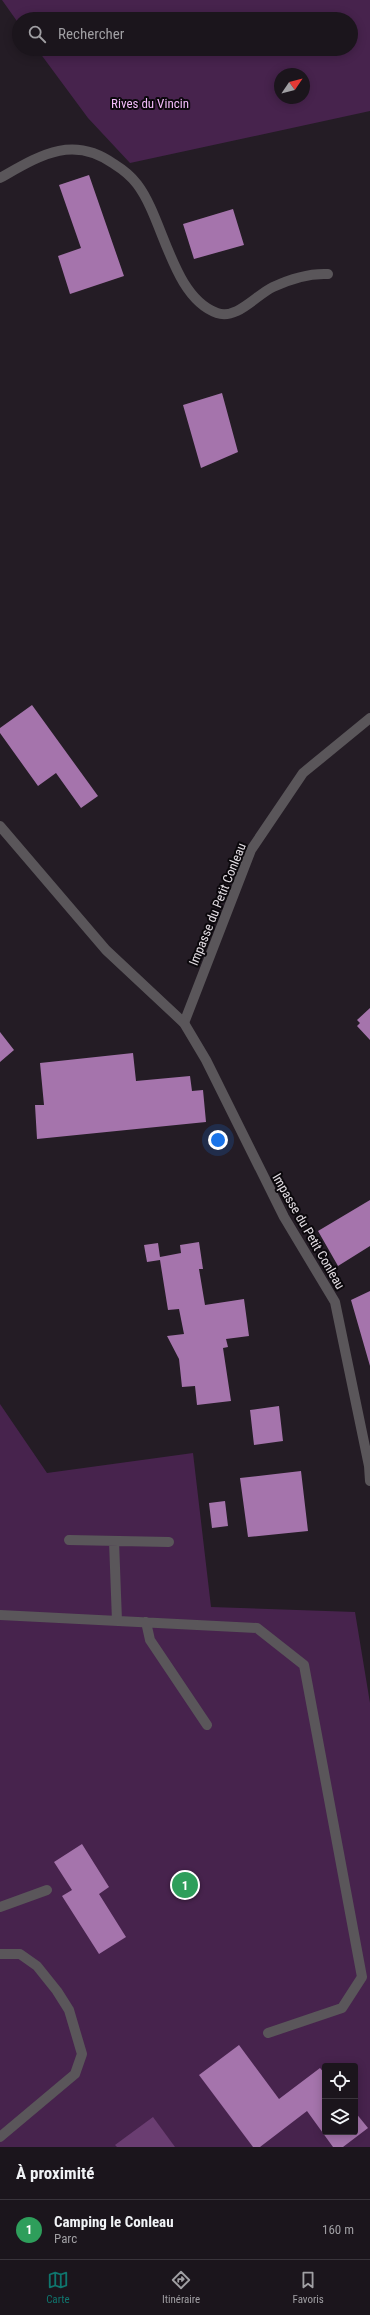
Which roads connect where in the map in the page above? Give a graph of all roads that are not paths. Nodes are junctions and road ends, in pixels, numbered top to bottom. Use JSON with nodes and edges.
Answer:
{"nodes":[{"id":1,"x":0,"y":178,"type":"edge"},
{"id":2,"x":328,"y":274,"type":"dead end"},
{"id":3,"x":370,"y":718,"type":"edge"},
{"id":4,"x":0,"y":826,"type":"edge"},
{"id":5,"x":184,"y":1023,"type":"junction"},
{"id":6,"x":369,"y":1466,"type":"edge"},
{"id":7,"x":370,"y":1481,"type":"edge"},
{"id":8,"x":69,"y":1540,"type":"dead end"},
{"id":9,"x":114,"y":1542,"type":"junction"},
{"id":10,"x":169,"y":1542,"type":"dead end"},
{"id":11,"x":0,"y":1615,"type":"edge"},
{"id":12,"x":117,"y":1621,"type":"junction"},
{"id":13,"x":146,"y":1622,"type":"junction"},
{"id":14,"x":207,"y":1725,"type":"dead end"},
{"id":15,"x":47,"y":1890,"type":"dead end"},
{"id":16,"x":0,"y":1907,"type":"edge"},
{"id":17,"x":0,"y":1954,"type":"edge"},
{"id":18,"x":268,"y":2033,"type":"dead end"},
{"id":19,"x":0,"y":2137,"type":"edge"}],
"edges":[{"from":1,"to":2,"type":"street"},
{"from":3,"to":5,"type":"street","name":"Impasse du Petit Conleau"},
{"from":4,"to":5,"type":"street","name":"Impasse du Petit Conleau"},
{"from":5,"to":6,"type":"street","name":"Impasse du Petit Conleau"},
{"from":6,"to":7,"type":"street","name":"Impasse du Petit Conleau"},
{"from":8,"to":9,"type":"street"},
{"from":9,"to":10,"type":"street"},
{"from":9,"to":12,"type":"street"},
{"from":11,"to":12,"type":"street"},
{"from":12,"to":13,"type":"street"},
{"from":13,"to":14,"type":"street"},
{"from":13,"to":18,"type":"street"},
{"from":15,"to":16,"type":"street"},
{"from":17,"to":19,"type":"street"}]}
